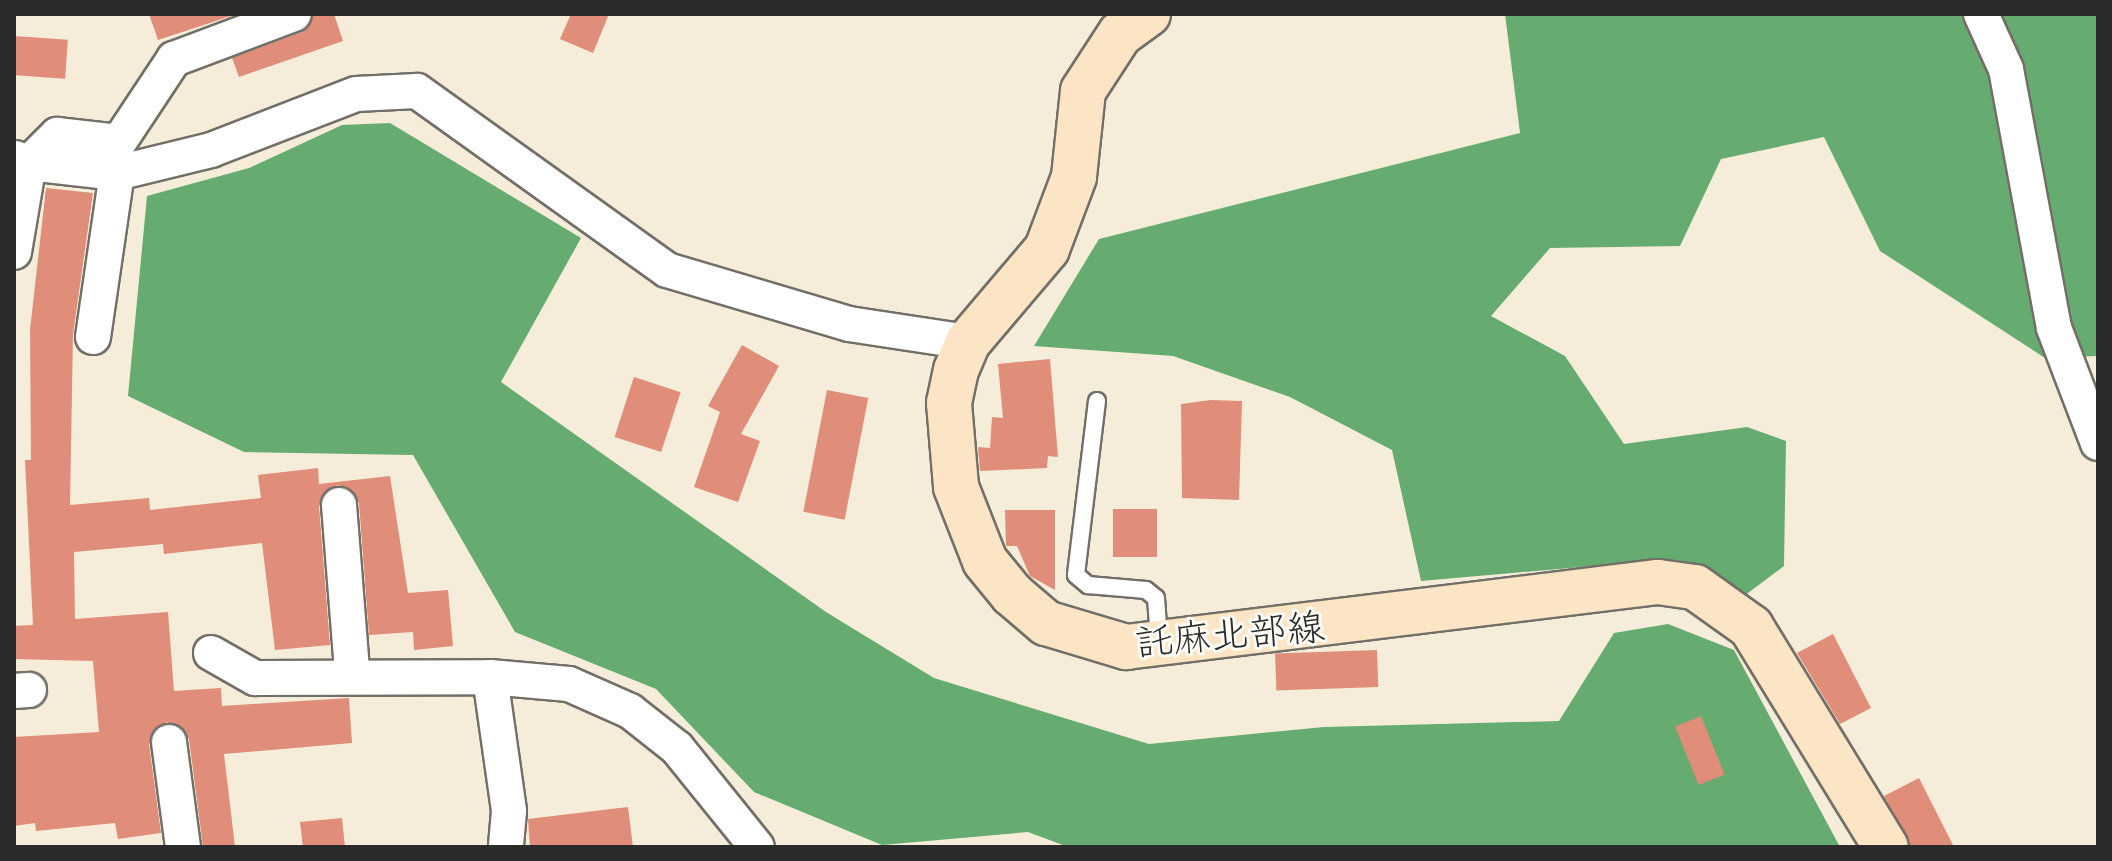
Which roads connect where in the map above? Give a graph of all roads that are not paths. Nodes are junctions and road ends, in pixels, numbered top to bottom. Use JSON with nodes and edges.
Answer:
{"nodes":[{"id":1,"x":294,"y":14,"type":"edge"},
{"id":2,"x":1148,"y":14,"type":"edge"},
{"id":3,"x":1981,"y":14,"type":"edge"},
{"id":4,"x":21,"y":160,"type":"edge"},
{"id":5,"x":117,"y":173,"type":"junction"},
{"id":6,"x":14,"y":252,"type":"edge"},
{"id":7,"x":93,"y":337,"type":"dead end"},
{"id":8,"x":968,"y":342,"type":"junction"},
{"id":9,"x":1097,"y":401,"type":"dead end"},
{"id":10,"x":2098,"y":443,"type":"edge"},
{"id":11,"x":339,"y":505,"type":"dead end"},
{"id":12,"x":1159,"y":646,"type":"junction"},
{"id":13,"x":211,"y":653,"type":"dead end"},
{"id":14,"x":352,"y":672,"type":"junction"},
{"id":15,"x":490,"y":677,"type":"junction"},
{"id":16,"x":169,"y":742,"type":"dead end"},
{"id":17,"x":183,"y":847,"type":"edge"},
{"id":18,"x":506,"y":847,"type":"edge"},
{"id":19,"x":757,"y":847,"type":"edge"},
{"id":20,"x":1886,"y":847,"type":"edge"}],
"edges":[{"from":1,"to":4,"type":"street"},
{"from":2,"to":8,"type":"main road","name":"託麻北部線"},
{"from":3,"to":10,"type":"street"},
{"from":4,"to":5,"type":"street"},
{"from":4,"to":6,"type":"street"},
{"from":5,"to":7,"type":"street"},
{"from":5,"to":8,"type":"street"},
{"from":8,"to":12,"type":"main road","name":"託麻北部線"},
{"from":9,"to":12,"type":"lane"},
{"from":11,"to":14,"type":"street"},
{"from":12,"to":20,"type":"main road","name":"託麻北部線"},
{"from":13,"to":14,"type":"street"},
{"from":14,"to":15,"type":"street"},
{"from":15,"to":18,"type":"street"},
{"from":15,"to":19,"type":"street"},
{"from":16,"to":17,"type":"street"}]}
